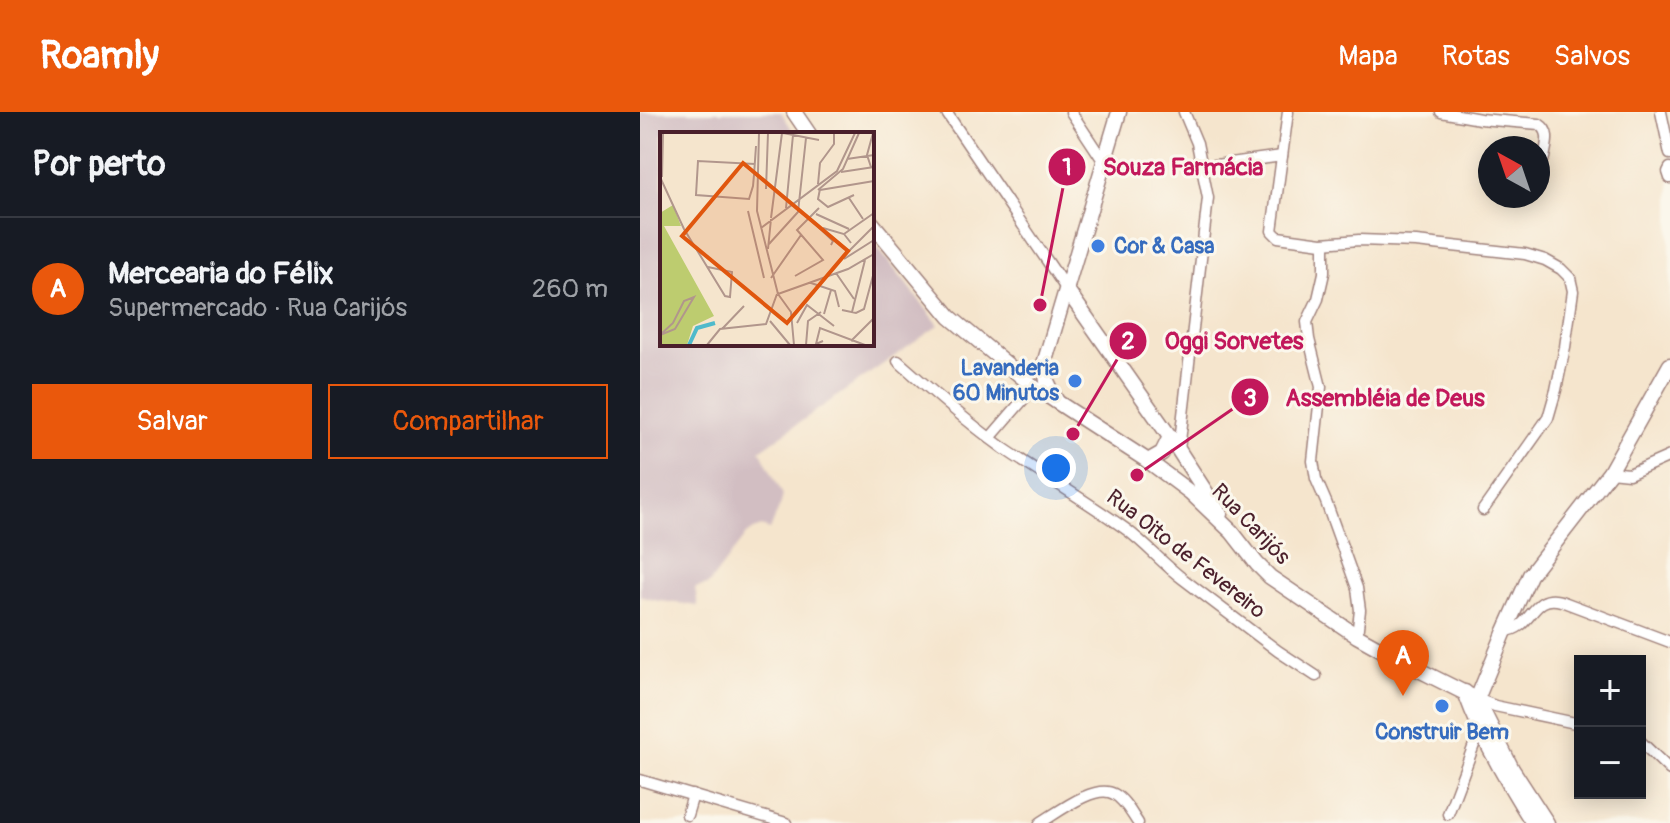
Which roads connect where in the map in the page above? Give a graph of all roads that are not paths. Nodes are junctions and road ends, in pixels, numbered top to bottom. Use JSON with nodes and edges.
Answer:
{"nodes":[{"id":1,"x":794,"y":112,"type":"edge"},
{"id":2,"x":946,"y":112,"type":"edge"},
{"id":3,"x":1071,"y":112,"type":"edge"},
{"id":4,"x":1119,"y":112,"type":"edge"},
{"id":5,"x":1184,"y":112,"type":"edge"},
{"id":6,"x":1288,"y":112,"type":"edge"},
{"id":7,"x":1441,"y":112,"type":"edge"},
{"id":8,"x":1661,"y":112,"type":"edge"},
{"id":9,"x":808,"y":132,"type":"edge"},
{"id":10,"x":1548,"y":136,"type":"edge"},
{"id":11,"x":1670,"y":154,"type":"edge"},
{"id":12,"x":1282,"y":156,"type":"junction"},
{"id":13,"x":1104,"y":162,"type":"junction"},
{"id":14,"x":1201,"y":167,"type":"junction"},
{"id":15,"x":1670,"y":168,"type":"edge"},
{"id":16,"x":1670,"y":178,"type":"edge"},
{"id":17,"x":874,"y":225,"type":"edge"},
{"id":18,"x":1324,"y":243,"type":"junction"},
{"id":19,"x":1067,"y":290,"type":"junction"},
{"id":20,"x":898,"y":361,"type":"dead end"},
{"id":21,"x":1044,"y":364,"type":"junction"},
{"id":22,"x":1670,"y":365,"type":"edge"},
{"id":23,"x":1007,"y":366,"type":"junction"},
{"id":24,"x":1034,"y":387,"type":"junction"},
{"id":25,"x":1057,"y":402,"type":"junction"},
{"id":26,"x":1170,"y":437,"type":"junction"},
{"id":27,"x":990,"y":438,"type":"junction"},
{"id":28,"x":1179,"y":450,"type":"junction"},
{"id":29,"x":1670,"y":456,"type":"edge"},
{"id":30,"x":1148,"y":461,"type":"junction"},
{"id":31,"x":1610,"y":472,"type":"junction"},
{"id":32,"x":1483,"y":510,"type":"dead end"},
{"id":33,"x":1232,"y":532,"type":"junction"},
{"id":34,"x":1505,"y":631,"type":"junction"},
{"id":35,"x":1357,"y":636,"type":"junction"},
{"id":36,"x":1670,"y":642,"type":"edge"},
{"id":37,"x":1316,"y":676,"type":"dead end"},
{"id":38,"x":1471,"y":696,"type":"junction"},
{"id":39,"x":1574,"y":723,"type":"edge"},
{"id":40,"x":1480,"y":729,"type":"junction"},
{"id":41,"x":1646,"y":747,"type":"edge"},
{"id":42,"x":1670,"y":770,"type":"edge"},
{"id":43,"x":640,"y":780,"type":"edge"},
{"id":44,"x":693,"y":795,"type":"junction"},
{"id":45,"x":1448,"y":814,"type":"dead end"},
{"id":46,"x":687,"y":815,"type":"dead end"},
{"id":47,"x":786,"y":823,"type":"edge"},
{"id":48,"x":1040,"y":823,"type":"edge"},
{"id":49,"x":1138,"y":823,"type":"edge"},
{"id":50,"x":1533,"y":823,"type":"edge"},
{"id":51,"x":1547,"y":823,"type":"edge"}],
"edges":[{"from":1,"to":9,"type":"main road"},
{"from":2,"to":19,"type":"street"},
{"from":3,"to":13,"type":"street"},
{"from":4,"to":13,"type":"main road"},
{"from":5,"to":14,"type":"street"},
{"from":6,"to":12,"type":"street"},
{"from":7,"to":10,"type":"street"},
{"from":8,"to":11,"type":"street"},
{"from":12,"to":14,"type":"street"},
{"from":12,"to":18,"type":"street"},
{"from":13,"to":19,"type":"main road"},
{"from":14,"to":28,"type":"street"},
{"from":15,"to":16,"type":"street"},
{"from":17,"to":23,"type":"main road","name":"Rua Carijós"},
{"from":18,"to":32,"type":"street"},
{"from":18,"to":35,"type":"street"},
{"from":19,"to":21,"type":"main road"},
{"from":19,"to":26,"type":"main road"},
{"from":20,"to":27,"type":"street","name":"Rua Oito de Fevereiro"},
{"from":21,"to":23,"type":"main road"},
{"from":21,"to":25,"type":"main road"},
{"from":22,"to":31,"type":"main road"},
{"from":23,"to":24,"type":"main road","name":"Rua Carijós"},
{"from":24,"to":25,"type":"main road","name":"Rua Carijós"},
{"from":24,"to":27,"type":"street"},
{"from":25,"to":30,"type":"main road","name":"Rua Carijós"},
{"from":26,"to":28,"type":"main road"},
{"from":26,"to":30,"type":"main road"},
{"from":27,"to":37,"type":"street","name":"Rua Oito de Fevereiro"},
{"from":28,"to":33,"type":"main road"},
{"from":29,"to":31,"type":"street"},
{"from":30,"to":33,"type":"main road","name":"Rua Carijós"},
{"from":31,"to":34,"type":"main road"},
{"from":33,"to":35,"type":"main road","name":"Rua Carijós"},
{"from":34,"to":36,"type":"street"},
{"from":34,"to":38,"type":"main road"},
{"from":35,"to":38,"type":"main road","name":"Rua Carijós"},
{"from":38,"to":39,"type":"street"},
{"from":38,"to":40,"type":"main road"},
{"from":38,"to":51,"type":"main road"},
{"from":40,"to":45,"type":"street"},
{"from":40,"to":50,"type":"main road"},
{"from":41,"to":42,"type":"street"},
{"from":43,"to":44,"type":"street"},
{"from":44,"to":46,"type":"street"},
{"from":44,"to":47,"type":"street"},
{"from":48,"to":49,"type":"street"}]}
